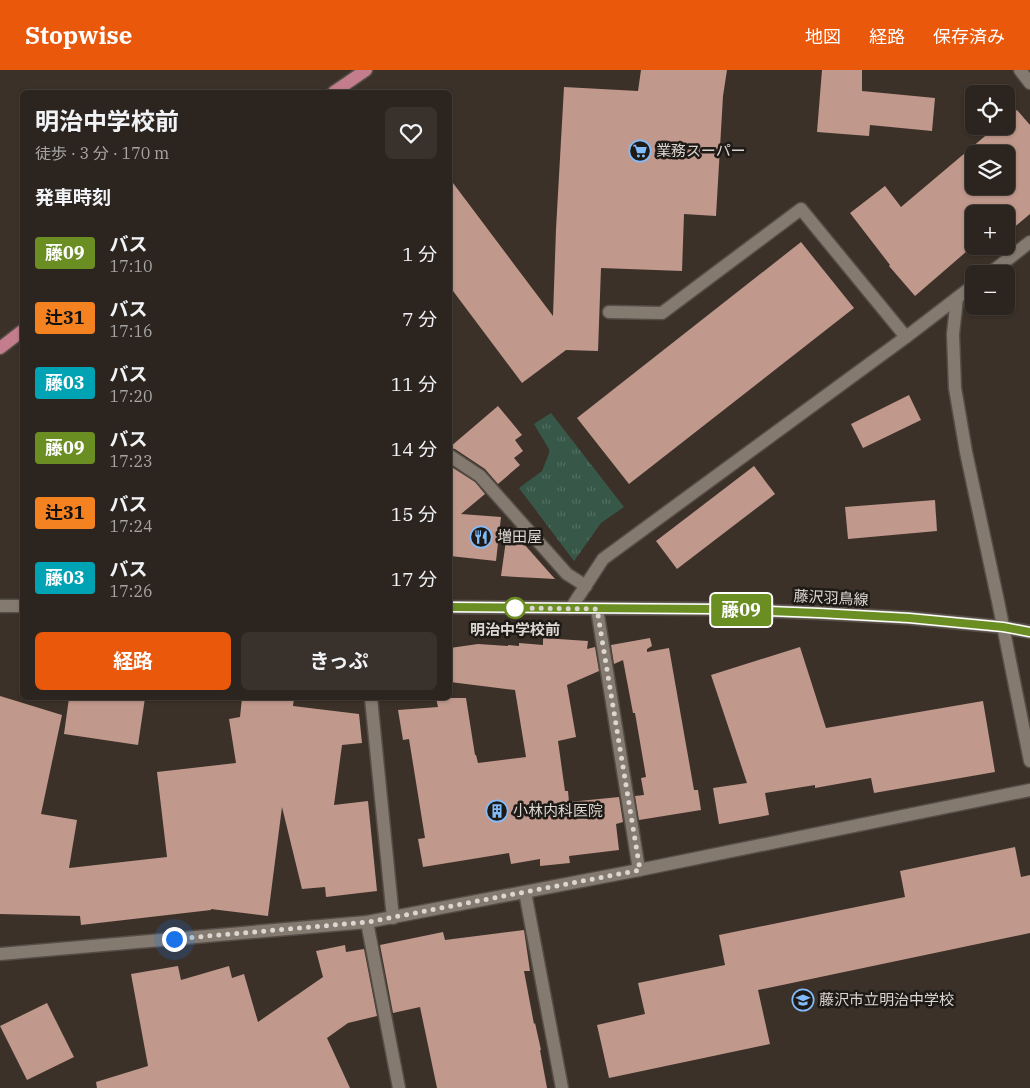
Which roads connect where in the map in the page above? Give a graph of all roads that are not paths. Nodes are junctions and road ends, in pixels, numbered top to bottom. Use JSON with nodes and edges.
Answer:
{"nodes":[{"id":1,"x":366,"y":70,"type":"edge"},
{"id":2,"x":1020,"y":70,"type":"edge"},
{"id":3,"x":1030,"y":83,"type":"edge"},
{"id":4,"x":337,"y":90,"type":"edge"},
{"id":5,"x":1030,"y":242,"type":"edge"},
{"id":6,"x":1001,"y":265,"type":"edge"},
{"id":7,"x":965,"y":292,"type":"edge"},
{"id":8,"x":957,"y":298,"type":"junction"},
{"id":9,"x":609,"y":312,"type":"dead end"},
{"id":10,"x":20,"y":333,"type":"edge"},
{"id":11,"x":906,"y":337,"type":"junction"},
{"id":12,"x":0,"y":348,"type":"edge"},
{"id":13,"x":452,"y":457,"type":"edge"},
{"id":14,"x":586,"y":586,"type":"junction"},
{"id":15,"x":0,"y":606,"type":"edge"},
{"id":16,"x":20,"y":606,"type":"edge"},
{"id":17,"x":452,"y":607,"type":"edge"},
{"id":18,"x":571,"y":608,"type":"junction"},
{"id":19,"x":597,"y":609,"type":"junction"},
{"id":20,"x":1003,"y":627,"type":"junction"},
{"id":21,"x":1030,"y":632,"type":"edge"},
{"id":22,"x":371,"y":700,"type":"edge"},
{"id":23,"x":1030,"y":761,"type":"edge"},
{"id":24,"x":1030,"y":790,"type":"edge"},
{"id":25,"x":640,"y":870,"type":"junction"},
{"id":26,"x":525,"y":892,"type":"junction"},
{"id":27,"x":393,"y":918,"type":"junction"},
{"id":28,"x":368,"y":922,"type":"junction"},
{"id":29,"x":0,"y":954,"type":"edge"},
{"id":30,"x":399,"y":1088,"type":"edge"},
{"id":31,"x":562,"y":1088,"type":"edge"}],
"edges":[{"from":1,"to":4,"type":"main road"},
{"from":2,"to":3,"type":"street"},
{"from":5,"to":6,"type":"street"},
{"from":7,"to":8,"type":"street"},
{"from":8,"to":11,"type":"street"},
{"from":8,"to":20,"type":"street"},
{"from":9,"to":11,"type":"street"},
{"from":10,"to":12,"type":"main road"},
{"from":11,"to":14,"type":"street"},
{"from":13,"to":14,"type":"street"},
{"from":14,"to":18,"type":"street"},
{"from":15,"to":16,"type":"street"},
{"from":17,"to":18,"type":"street","name":"藤沢羽鳥線"},
{"from":18,"to":19,"type":"street","name":"藤沢羽鳥線"},
{"from":19,"to":20,"type":"street","name":"藤沢羽鳥線"},
{"from":19,"to":25,"type":"street"},
{"from":20,"to":21,"type":"street","name":"藤沢羽鳥線"},
{"from":20,"to":23,"type":"street"},
{"from":22,"to":27,"type":"street"},
{"from":24,"to":25,"type":"street"},
{"from":25,"to":26,"type":"street"},
{"from":26,"to":27,"type":"street"},
{"from":26,"to":31,"type":"street"},
{"from":27,"to":28,"type":"street"},
{"from":28,"to":29,"type":"street"},
{"from":28,"to":30,"type":"street"}]}
